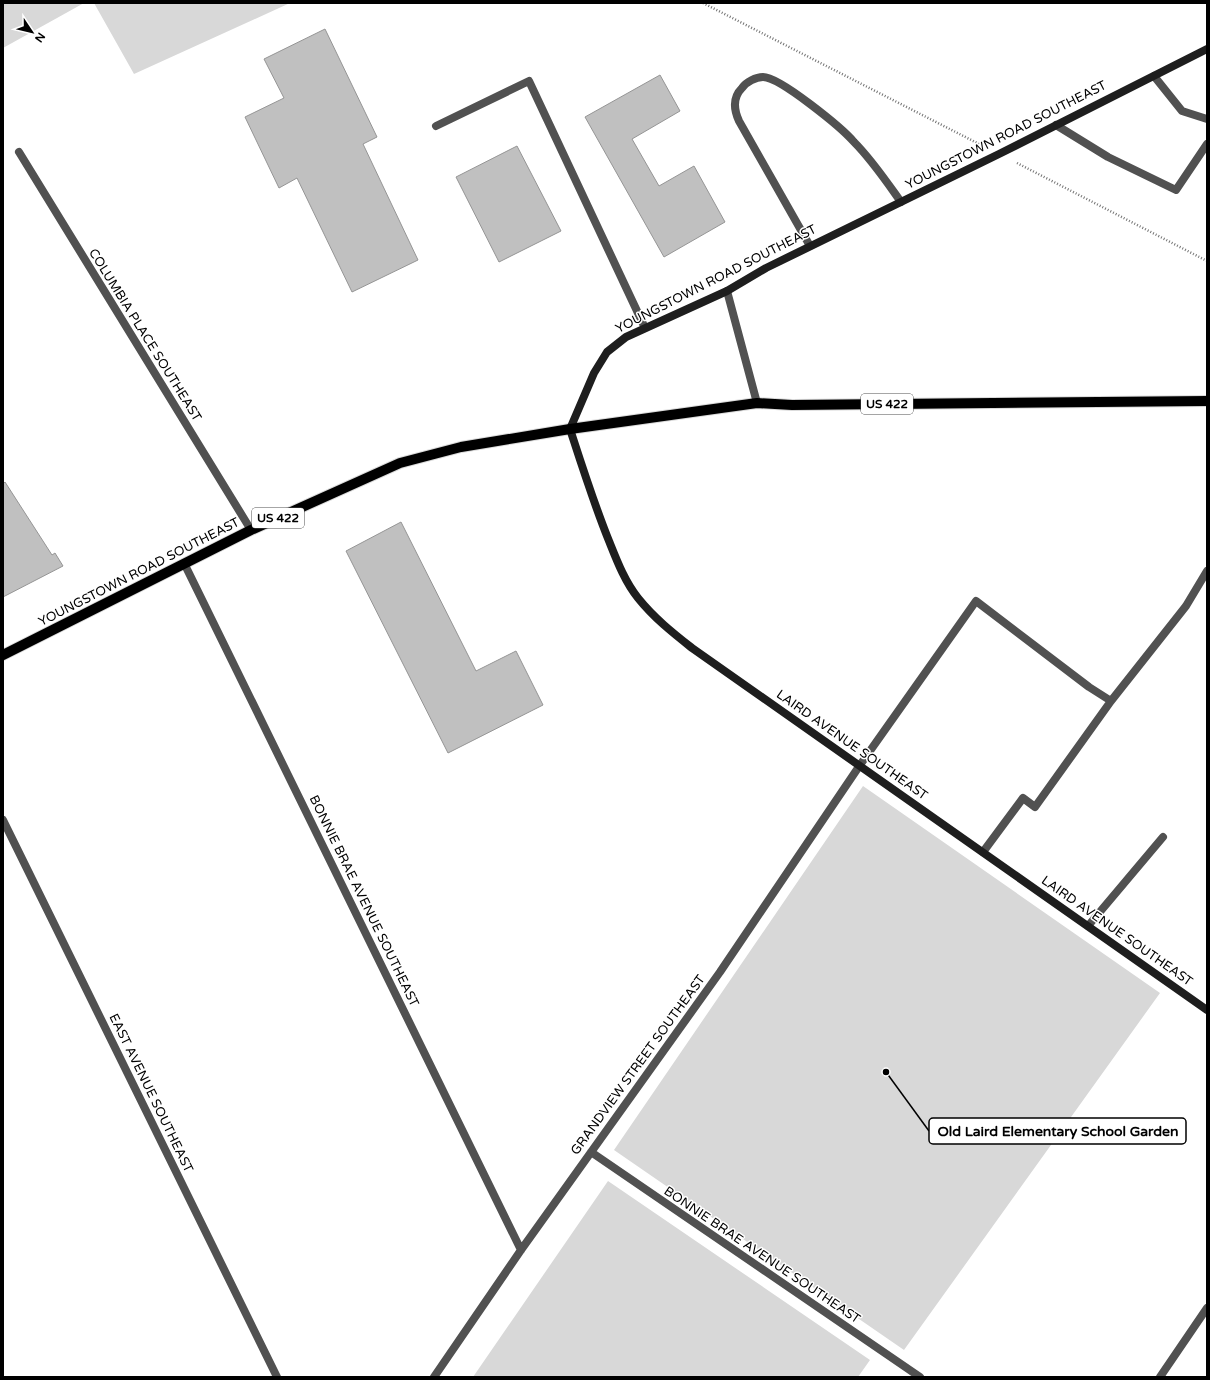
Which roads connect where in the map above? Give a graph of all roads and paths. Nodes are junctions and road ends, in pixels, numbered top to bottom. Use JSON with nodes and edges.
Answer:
{"nodes":[{"id":1,"x":703,"y":3,"type":"edge"},
{"id":2,"x":1207,"y":49,"type":"edge"},
{"id":3,"x":1154,"y":76,"type":"junction"},
{"id":4,"x":1207,"y":120,"type":"edge"},
{"id":5,"x":1056,"y":125,"type":"junction"},
{"id":6,"x":436,"y":126,"type":"dead end"},
{"id":7,"x":980,"y":144,"type":"dead end"},
{"id":8,"x":1207,"y":144,"type":"edge"},
{"id":9,"x":19,"y":152,"type":"dead end"},
{"id":10,"x":1018,"y":163,"type":"dead end"},
{"id":11,"x":901,"y":202,"type":"junction"},
{"id":12,"x":810,"y":246,"type":"junction"},
{"id":13,"x":1207,"y":261,"type":"edge"},
{"id":14,"x":727,"y":291,"type":"junction"},
{"id":15,"x":645,"y":328,"type":"junction"},
{"id":16,"x":1207,"y":401,"type":"edge"},
{"id":17,"x":757,"y":403,"type":"junction"},
{"id":18,"x":570,"y":429,"type":"junction"},
{"id":19,"x":251,"y":530,"type":"junction"},
{"id":20,"x":184,"y":563,"type":"junction"},
{"id":21,"x":1207,"y":572,"type":"edge"},
{"id":22,"x":3,"y":655,"type":"edge"},
{"id":23,"x":1111,"y":701,"type":"junction"},
{"id":24,"x":860,"y":765,"type":"junction"},
{"id":25,"x":3,"y":820,"type":"edge"},
{"id":26,"x":1163,"y":837,"type":"dead end"},
{"id":27,"x":983,"y":852,"type":"junction"},
{"id":28,"x":1088,"y":926,"type":"junction"},
{"id":29,"x":1207,"y":1010,"type":"edge"},
{"id":30,"x":591,"y":1152,"type":"junction"},
{"id":31,"x":521,"y":1250,"type":"junction"},
{"id":32,"x":1207,"y":1308,"type":"edge"},
{"id":33,"x":277,"y":1377,"type":"edge"},
{"id":34,"x":434,"y":1377,"type":"edge"},
{"id":35,"x":920,"y":1377,"type":"edge"},
{"id":36,"x":1160,"y":1377,"type":"edge"}],
"edges":[{"from":1,"to":7,"type":"path"},
{"from":2,"to":3,"type":"street","name":"YOUNGSTOWN ROAD SOUTHEAST"},
{"from":3,"to":4,"type":"street"},
{"from":3,"to":5,"type":"street","name":"YOUNGSTOWN ROAD SOUTHEAST"},
{"from":5,"to":8,"type":"street"},
{"from":5,"to":11,"type":"street","name":"YOUNGSTOWN ROAD SOUTHEAST"},
{"from":6,"to":15,"type":"street"},
{"from":9,"to":19,"type":"street","name":"COLUMBIA PLACE SOUTHEAST"},
{"from":10,"to":13,"type":"path"},
{"from":11,"to":12,"type":"street","name":"YOUNGSTOWN ROAD SOUTHEAST"},
{"from":11,"to":12,"type":"street"},
{"from":12,"to":14,"type":"street","name":"YOUNGSTOWN ROAD SOUTHEAST"},
{"from":14,"to":15,"type":"street","name":"YOUNGSTOWN ROAD SOUTHEAST"},
{"from":14,"to":17,"type":"street"},
{"from":15,"to":18,"type":"street","name":"YOUNGSTOWN ROAD SOUTHEAST"},
{"from":16,"to":17,"type":"main road","number":"US 422"},
{"from":17,"to":18,"type":"main road","number":"US 422"},
{"from":18,"to":19,"type":"main road","name":"YOUNGSTOWN ROAD SOUTHEAST","number":"US 422"},
{"from":18,"to":24,"type":"street","name":"LAIRD AVENUE SOUTHEAST"},
{"from":19,"to":20,"type":"main road","name":"YOUNGSTOWN ROAD SOUTHEAST","number":"US 422"},
{"from":20,"to":22,"type":"main road","name":"YOUNGSTOWN ROAD SOUTHEAST","number":"US 422"},
{"from":20,"to":31,"type":"street","name":"BONNIE BRAE AVENUE SOUTHEAST"},
{"from":21,"to":23,"type":"street"},
{"from":23,"to":24,"type":"street","name":"GRANDVIEW STREET SOUTHEAST"},
{"from":23,"to":27,"type":"street"},
{"from":24,"to":27,"type":"street","name":"LAIRD AVENUE SOUTHEAST"},
{"from":24,"to":30,"type":"street","name":"GRANDVIEW STREET SOUTHEAST"},
{"from":25,"to":33,"type":"street","name":"EAST AVENUE SOUTHEAST"},
{"from":26,"to":28,"type":"street"},
{"from":27,"to":28,"type":"street","name":"LAIRD AVENUE SOUTHEAST"},
{"from":28,"to":29,"type":"street","name":"LAIRD AVENUE SOUTHEAST"},
{"from":30,"to":31,"type":"street","name":"GRANDVIEW STREET SOUTHEAST"},
{"from":30,"to":35,"type":"street","name":"BONNIE BRAE AVENUE SOUTHEAST"},
{"from":31,"to":34,"type":"street","name":"GRANDVIEW STREET SOUTHEAST"},
{"from":32,"to":36,"type":"street"}]}
